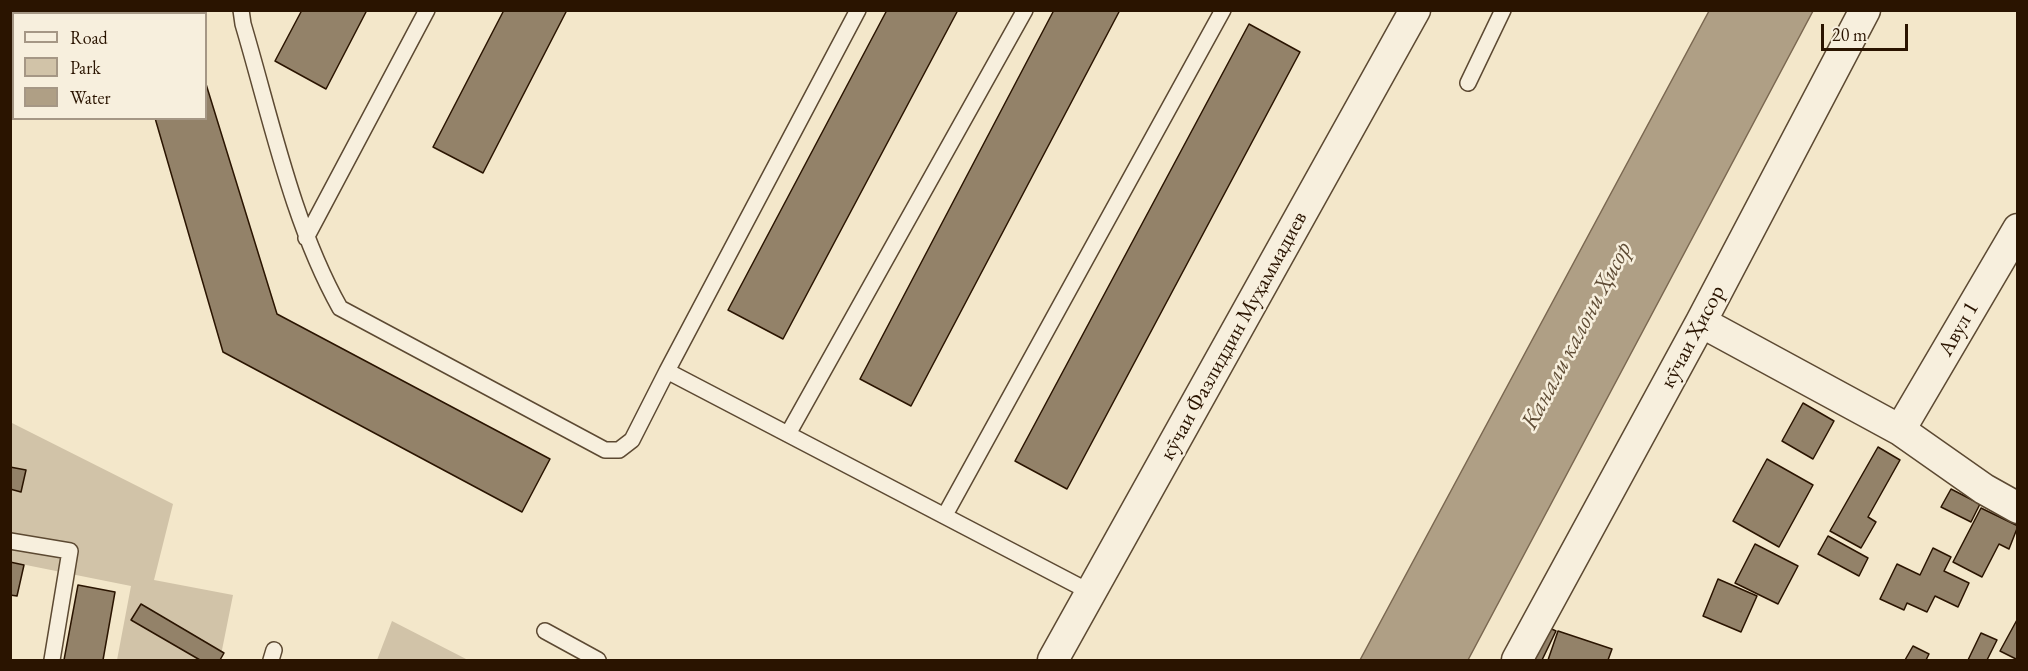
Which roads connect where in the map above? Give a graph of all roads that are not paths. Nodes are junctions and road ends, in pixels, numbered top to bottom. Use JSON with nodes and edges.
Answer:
{"nodes":[{"id":1,"x":241,"y":10,"type":"edge"},
{"id":2,"x":428,"y":10,"type":"edge"},
{"id":3,"x":858,"y":10,"type":"edge"},
{"id":4,"x":1025,"y":10,"type":"edge"},
{"id":5,"x":1223,"y":10,"type":"edge"},
{"id":6,"x":1415,"y":10,"type":"edge"},
{"id":7,"x":1503,"y":10,"type":"edge"},
{"id":8,"x":1864,"y":10,"type":"edge"},
{"id":9,"x":1468,"y":82,"type":"dead end"},
{"id":10,"x":2018,"y":229,"type":"edge"},
{"id":11,"x":306,"y":238,"type":"junction"},
{"id":12,"x":1701,"y":322,"type":"junction"},
{"id":13,"x":667,"y":371,"type":"junction"},
{"id":14,"x":1900,"y":430,"type":"junction"},
{"id":15,"x":789,"y":434,"type":"junction"},
{"id":16,"x":2018,"y":508,"type":"edge"},
{"id":17,"x":945,"y":515,"type":"junction"},
{"id":18,"x":10,"y":541,"type":"edge"},
{"id":19,"x":1090,"y":592,"type":"junction"},
{"id":20,"x":545,"y":631,"type":"dead end"},
{"id":21,"x":52,"y":660,"type":"edge"},
{"id":22,"x":598,"y":660,"type":"edge"},
{"id":23,"x":1053,"y":660,"type":"edge"},
{"id":24,"x":1517,"y":660,"type":"edge"}],
"edges":[{"from":1,"to":11,"type":"lane"},
{"from":2,"to":11,"type":"lane"},
{"from":3,"to":13,"type":"lane"},
{"from":4,"to":15,"type":"lane"},
{"from":5,"to":17,"type":"lane"},
{"from":6,"to":19,"type":"street","name":"кӯчаи Фазлиддин Муҳаммадиев"},
{"from":7,"to":9,"type":"lane"},
{"from":8,"to":12,"type":"street","name":"кӯчаи Ҳисор"},
{"from":10,"to":14,"type":"street","name":"Авул 1"},
{"from":11,"to":13,"type":"lane"},
{"from":12,"to":14,"type":"street"},
{"from":12,"to":24,"type":"street","name":"кӯчаи Ҳисор"},
{"from":13,"to":15,"type":"lane"},
{"from":14,"to":16,"type":"street"},
{"from":15,"to":17,"type":"lane"},
{"from":17,"to":19,"type":"lane"},
{"from":18,"to":21,"type":"lane"},
{"from":19,"to":23,"type":"street","name":"кӯчаи Фазлиддин Муҳаммадиев"},
{"from":20,"to":22,"type":"lane"}]}
